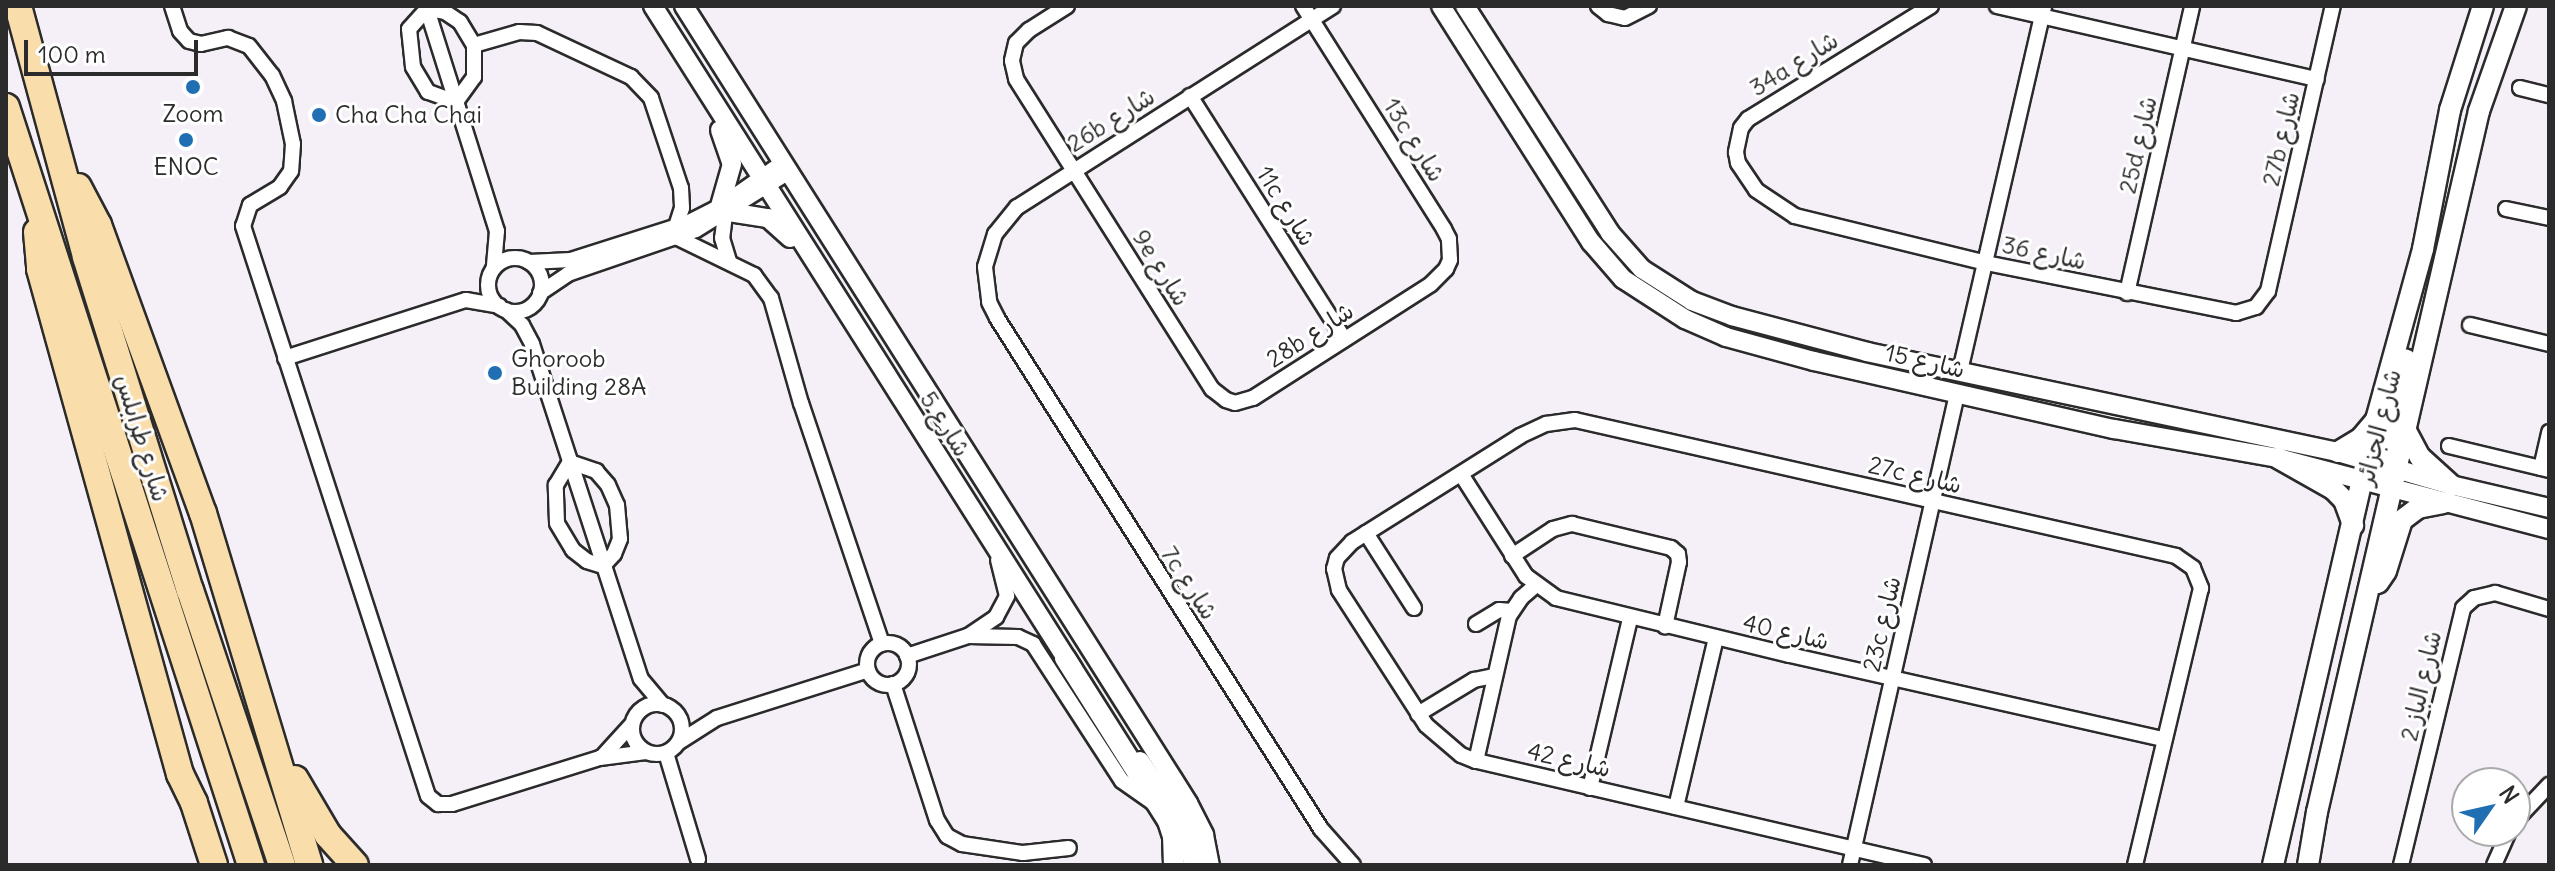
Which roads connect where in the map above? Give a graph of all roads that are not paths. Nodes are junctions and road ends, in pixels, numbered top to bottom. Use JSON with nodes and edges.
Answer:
{"nodes":[{"id":1,"x":18,"y":6,"type":"edge"},
{"id":2,"x":172,"y":6,"type":"edge"},
{"id":3,"x":653,"y":6,"type":"edge"},
{"id":4,"x":684,"y":6,"type":"edge"},
{"id":5,"x":1067,"y":6,"type":"edge"},
{"id":6,"x":1303,"y":6,"type":"edge"},
{"id":7,"x":1333,"y":6,"type":"edge"},
{"id":8,"x":1441,"y":6,"type":"edge"},
{"id":9,"x":1465,"y":6,"type":"edge"},
{"id":10,"x":1598,"y":6,"type":"edge"},
{"id":11,"x":1649,"y":6,"type":"edge"},
{"id":12,"x":1931,"y":6,"type":"edge"},
{"id":13,"x":1997,"y":6,"type":"edge"},
{"id":14,"x":2192,"y":6,"type":"edge"},
{"id":15,"x":2333,"y":6,"type":"edge"},
{"id":16,"x":2483,"y":6,"type":"edge"},
{"id":17,"x":2516,"y":6,"type":"edge"},
{"id":18,"x":426,"y":7,"type":"edge"},
{"id":19,"x":2044,"y":11,"type":"edge"},
{"id":20,"x":1312,"y":20,"type":"junction"},
{"id":21,"x":474,"y":45,"type":"junction"},
{"id":22,"x":2183,"y":48,"type":"junction"},
{"id":23,"x":2317,"y":79,"type":"junction"},
{"id":24,"x":2520,"y":88,"type":"dead end"},
{"id":25,"x":1493,"y":90,"type":"junction"},
{"id":26,"x":2549,"y":95,"type":"edge"},
{"id":27,"x":1190,"y":96,"type":"junction"},
{"id":28,"x":456,"y":102,"type":"junction"},
{"id":29,"x":714,"y":104,"type":"junction"},
{"id":30,"x":6,"y":107,"type":"edge"},
{"id":31,"x":1544,"y":131,"type":"junction"},
{"id":32,"x":61,"y":160,"type":"junction"},
{"id":33,"x":786,"y":167,"type":"junction"},
{"id":34,"x":1074,"y":169,"type":"junction"},
{"id":35,"x":764,"y":182,"type":"junction"},
{"id":36,"x":681,"y":188,"type":"junction"},
{"id":37,"x":38,"y":205,"type":"junction"},
{"id":38,"x":2506,"y":209,"type":"dead end"},
{"id":39,"x":723,"y":210,"type":"junction"},
{"id":40,"x":1795,"y":216,"type":"joint"},
{"id":41,"x":2549,"y":218,"type":"edge"},
{"id":42,"x":497,"y":231,"type":"junction"},
{"id":43,"x":677,"y":233,"type":"junction"},
{"id":44,"x":2423,"y":249,"type":"junction"},
{"id":45,"x":525,"y":260,"type":"junction"},
{"id":46,"x":729,"y":261,"type":"junction"},
{"id":47,"x":1986,"y":263,"type":"junction"},
{"id":48,"x":819,"y":271,"type":"junction"},
{"id":49,"x":492,"y":272,"type":"junction"},
{"id":50,"x":2271,"y":281,"type":"joint"},
{"id":51,"x":1431,"y":284,"type":"joint"},
{"id":52,"x":2127,"y":293,"type":"junction"},
{"id":53,"x":539,"y":297,"type":"junction"},
{"id":54,"x":466,"y":300,"type":"junction"},
{"id":55,"x":503,"y":308,"type":"junction"},
{"id":56,"x":997,"y":318,"type":"joint"},
{"id":57,"x":2470,"y":325,"type":"dead end"},
{"id":58,"x":1344,"y":339,"type":"junction"},
{"id":59,"x":532,"y":344,"type":"junction"},
{"id":60,"x":2549,"y":344,"type":"edge"},
{"id":61,"x":1867,"y":352,"type":"junction"},
{"id":62,"x":285,"y":358,"type":"junction"},
{"id":63,"x":1814,"y":361,"type":"junction"},
{"id":64,"x":1960,"y":371,"type":"junction"},
{"id":65,"x":1212,"y":389,"type":"joint"},
{"id":66,"x":1957,"y":393,"type":"junction"},
{"id":67,"x":2376,"y":420,"type":"junction"},
{"id":68,"x":2406,"y":431,"type":"junction"},
{"id":69,"x":2549,"y":432,"type":"edge"},
{"id":70,"x":2449,"y":446,"type":"dead end"},
{"id":71,"x":2338,"y":452,"type":"junction"},
{"id":72,"x":2278,"y":458,"type":"junction"},
{"id":73,"x":570,"y":462,"type":"junction"},
{"id":74,"x":2545,"y":469,"type":"edge"},
{"id":75,"x":2384,"y":472,"type":"junction"},
{"id":76,"x":1461,"y":474,"type":"junction"},
{"id":77,"x":2364,"y":482,"type":"junction"},
{"id":78,"x":2447,"y":494,"type":"junction"},
{"id":79,"x":1932,"y":501,"type":"junction"},
{"id":80,"x":2549,"y":508,"type":"edge"},
{"id":81,"x":2353,"y":525,"type":"junction"},
{"id":82,"x":2549,"y":529,"type":"edge"},
{"id":83,"x":1366,"y":533,"type":"junction"},
{"id":84,"x":1352,"y":542,"type":"joint"},
{"id":85,"x":992,"y":543,"type":"junction"},
{"id":86,"x":1512,"y":556,"type":"junction"},
{"id":87,"x":603,"y":566,"type":"junction"},
{"id":88,"x":1535,"y":586,"type":"junction"},
{"id":89,"x":2368,"y":595,"type":"junction"},
{"id":90,"x":1414,"y":608,"type":"dead end"},
{"id":91,"x":2549,"y":609,"type":"edge"},
{"id":92,"x":1512,"y":611,"type":"junction"},
{"id":93,"x":1630,"y":619,"type":"junction"},
{"id":94,"x":1476,"y":624,"type":"dead end"},
{"id":95,"x":1665,"y":626,"type":"junction"},
{"id":96,"x":968,"y":636,"type":"junction"},
{"id":97,"x":1716,"y":638,"type":"junction"},
{"id":98,"x":882,"y":644,"type":"junction"},
{"id":99,"x":907,"y":656,"type":"junction"},
{"id":100,"x":1065,"y":658,"type":"junction"},
{"id":101,"x":868,"y":670,"type":"junction"},
{"id":102,"x":1495,"y":676,"type":"junction"},
{"id":103,"x":641,"y":679,"type":"junction"},
{"id":104,"x":1892,"y":679,"type":"junction"},
{"id":105,"x":893,"y":684,"type":"junction"},
{"id":106,"x":663,"y":705,"type":"junction"},
{"id":107,"x":1418,"y":714,"type":"junction"},
{"id":108,"x":679,"y":717,"type":"junction"},
{"id":109,"x":717,"y":718,"type":"junction"},
{"id":110,"x":634,"y":720,"type":"junction"},
{"id":111,"x":268,"y":730,"type":"junction"},
{"id":112,"x":2164,"y":739,"type":"junction"},
{"id":113,"x":679,"y":742,"type":"junction"},
{"id":114,"x":646,"y":752,"type":"junction"},
{"id":115,"x":666,"y":753,"type":"junction"},
{"id":116,"x":600,"y":758,"type":"junction"},
{"id":117,"x":1476,"y":761,"type":"junction"},
{"id":118,"x":180,"y":774,"type":"junction"},
{"id":119,"x":2549,"y":785,"type":"edge"},
{"id":120,"x":1590,"y":788,"type":"junction"},
{"id":121,"x":2531,"y":804,"type":"edge"},
{"id":122,"x":1159,"y":806,"type":"junction"},
{"id":123,"x":1676,"y":807,"type":"junction"},
{"id":124,"x":1069,"y":848,"type":"dead end"},
{"id":125,"x":1854,"y":849,"type":"junction"},
{"id":126,"x":698,"y":859,"type":"dead end"},
{"id":127,"x":200,"y":865,"type":"edge"},
{"id":128,"x":214,"y":865,"type":"edge"},
{"id":129,"x":251,"y":865,"type":"edge"},
{"id":130,"x":282,"y":865,"type":"edge"},
{"id":131,"x":309,"y":865,"type":"edge"},
{"id":132,"x":355,"y":865,"type":"edge"},
{"id":133,"x":1174,"y":865,"type":"edge"},
{"id":134,"x":1194,"y":865,"type":"edge"},
{"id":135,"x":1210,"y":865,"type":"edge"},
{"id":136,"x":1353,"y":865,"type":"edge"},
{"id":137,"x":1850,"y":865,"type":"edge"},
{"id":138,"x":1924,"y":865,"type":"edge"},
{"id":139,"x":2135,"y":865,"type":"edge"},
{"id":140,"x":2273,"y":865,"type":"edge"},
{"id":141,"x":2308,"y":865,"type":"edge"},
{"id":142,"x":2401,"y":865,"type":"edge"}],
"edges":[{"from":1,"to":32,"type":"highway","name":"شارع طرابلس"},
{"from":2,"to":62,"type":"street"},
{"from":3,"to":29,"type":"street","name":"شارع 5"},
{"from":4,"to":33,"type":"street","name":"شارع 5"},
{"from":5,"to":34,"type":"street","name":"9e شارع"},
{"from":6,"to":20,"type":"street","name":"13c شارع"},
{"from":7,"to":20,"type":"street","name":"26b شارع"},
{"from":8,"to":25,"type":"street","name":"شارع 15"},
{"from":9,"to":31,"type":"street","name":"شارع 15"},
{"from":10,"to":11,"type":"street"},
{"from":12,"to":40,"type":"street","name":"34a شارع"},
{"from":13,"to":19,"type":"street"},
{"from":14,"to":22,"type":"street","name":"25d شارع"},
{"from":15,"to":23,"type":"street","name":"27b شارع"},
{"from":16,"to":44,"type":"main road","name":"شارع الجزائر"},
{"from":17,"to":68,"type":"main road","name":"شارع الجزائر"},
{"from":18,"to":21,"type":"street"},
{"from":18,"to":28,"type":"street"},
{"from":18,"to":28,"type":"street"},
{"from":19,"to":22,"type":"street"},
{"from":19,"to":47,"type":"street"},
{"from":20,"to":27,"type":"street","name":"26b شارع"},
{"from":20,"to":51,"type":"street","name":"13c شارع"},
{"from":21,"to":28,"type":"street"},
{"from":21,"to":36,"type":"street"},
{"from":22,"to":23,"type":"street"},
{"from":22,"to":52,"type":"street","name":"25d شارع"},
{"from":23,"to":50,"type":"street","name":"27b شارع"},
{"from":24,"to":26,"type":"street"},
{"from":25,"to":31,"type":"street"},
{"from":25,"to":63,"type":"street","name":"شارع 15"},
{"from":27,"to":34,"type":"street","name":"26b شارع"},
{"from":27,"to":58,"type":"street","name":"11c شارع"},
{"from":28,"to":42,"type":"street"},
{"from":29,"to":35,"type":"street","name":"شارع 5"},
{"from":29,"to":39,"type":"street"},
{"from":30,"to":37,"type":"highway","name":"شارع طرابلس"},
{"from":31,"to":61,"type":"street","name":"شارع 15"},
{"from":32,"to":111,"type":"highway"},
{"from":32,"to":130,"type":"highway","name":"شارع طرابلس"},
{"from":33,"to":35,"type":"street"},
{"from":33,"to":135,"type":"street","name":"شارع 5"},
{"from":34,"to":56,"type":"street","name":"26b شارع"},
{"from":34,"to":65,"type":"street","name":"9e شارع"},
{"from":35,"to":39,"type":"street"},
{"from":35,"to":48,"type":"street","name":"شارع 5"},
{"from":36,"to":39,"type":"street"},
{"from":36,"to":43,"type":"street"},
{"from":37,"to":118,"type":"highway"},
{"from":37,"to":129,"type":"highway","name":"شارع طرابلس"},
{"from":38,"to":41,"type":"street"},
{"from":39,"to":43,"type":"street"},
{"from":39,"to":46,"type":"street"},
{"from":39,"to":48,"type":"street"},
{"from":40,"to":47,"type":"street","name":"شارع 36"},
{"from":42,"to":45,"type":"street"},
{"from":42,"to":49,"type":"street"},
{"from":43,"to":45,"type":"street"},
{"from":43,"to":46,"type":"street"},
{"from":43,"to":53,"type":"street"},
{"from":44,"to":67,"type":"main road","name":"شارع الجزائر"},
{"from":44,"to":75,"type":"main road"},
{"from":45,"to":49,"type":"street"},
{"from":45,"to":53,"type":"street"},
{"from":46,"to":98,"type":"street"},
{"from":47,"to":52,"type":"street","name":"شارع 36"},
{"from":47,"to":64,"type":"street"},
{"from":48,"to":85,"type":"street","name":"شارع 5"},
{"from":49,"to":54,"type":"street"},
{"from":49,"to":55,"type":"street"},
{"from":50,"to":52,"type":"street","name":"شارع 36"},
{"from":51,"to":58,"type":"street","name":"28b شارع"},
{"from":53,"to":55,"type":"street"},
{"from":53,"to":59,"type":"street"},
{"from":54,"to":55,"type":"street"},
{"from":54,"to":62,"type":"street"},
{"from":55,"to":59,"type":"street"},
{"from":56,"to":136,"type":"street","name":"7c شارع"},
{"from":57,"to":60,"type":"street"},
{"from":58,"to":65,"type":"street","name":"28b شارع"},
{"from":59,"to":73,"type":"street"},
{"from":61,"to":63,"type":"street"},
{"from":61,"to":64,"type":"street","name":"شارع 15"},
{"from":62,"to":116,"type":"street"},
{"from":63,"to":66,"type":"street","name":"شارع 15"},
{"from":64,"to":71,"type":"street","name":"شارع 15"},
{"from":66,"to":72,"type":"street","name":"شارع 15"},
{"from":66,"to":79,"type":"street","name":"23c شارع"},
{"from":67,"to":71,"type":"main road"},
{"from":67,"to":75,"type":"main road","name":"شارع الجزائر"},
{"from":68,"to":75,"type":"main road","name":"شارع الجزائر"},
{"from":68,"to":78,"type":"main road"},
{"from":69,"to":74,"type":"street"},
{"from":70,"to":74,"type":"street"},
{"from":71,"to":75,"type":"street","name":"شارع 15"},
{"from":72,"to":77,"type":"street","name":"شارع 15"},
{"from":72,"to":81,"type":"main road"},
{"from":73,"to":87,"type":"street"},
{"from":73,"to":87,"type":"street"},
{"from":73,"to":87,"type":"street"},
{"from":75,"to":77,"type":"main road","name":"شارع الجزائر"},
{"from":75,"to":78,"type":"street","name":"شارع 15"},
{"from":75,"to":89,"type":"main road","name":"شارع الجزائر"},
{"from":76,"to":79,"type":"street","name":"27c شارع"},
{"from":76,"to":83,"type":"street","name":"27c شارع"},
{"from":76,"to":86,"type":"street","name":"شارع 40"},
{"from":77,"to":81,"type":"main road","name":"شارع الجزائر"},
{"from":78,"to":80,"type":"street","name":"شارع 15"},
{"from":78,"to":82,"type":"street","name":"شارع 15"},
{"from":78,"to":89,"type":"main road"},
{"from":79,"to":104,"type":"street","name":"23c شارع"},
{"from":79,"to":112,"type":"street","name":"27c شارع"},
{"from":81,"to":140,"type":"main road","name":"شارع الجزائر"},
{"from":83,"to":84,"type":"street","name":"27c شارع"},
{"from":83,"to":90,"type":"street"},
{"from":84,"to":107,"type":"street","name":"شارع 42"},
{"from":85,"to":96,"type":"street"},
{"from":85,"to":100,"type":"street","name":"شارع 5"},
{"from":86,"to":88,"type":"street","name":"شارع 40"},
{"from":86,"to":95,"type":"street"},
{"from":87,"to":103,"type":"street"},
{"from":88,"to":92,"type":"street"},
{"from":88,"to":93,"type":"street","name":"شارع 40"},
{"from":89,"to":141,"type":"main road","name":"شارع الجزائر"},
{"from":91,"to":142,"type":"street","name":"شارع الباز 2"},
{"from":92,"to":94,"type":"street"},
{"from":92,"to":102,"type":"street"},
{"from":93,"to":95,"type":"street","name":"شارع 40"},
{"from":93,"to":120,"type":"street"},
{"from":95,"to":97,"type":"street","name":"شارع 40"},
{"from":96,"to":99,"type":"street"},
{"from":96,"to":122,"type":"street"},
{"from":97,"to":104,"type":"street","name":"شارع 40"},
{"from":97,"to":123,"type":"street"},
{"from":98,"to":99,"type":"street"},
{"from":98,"to":101,"type":"street"},
{"from":99,"to":105,"type":"street"},
{"from":100,"to":122,"type":"main road"},
{"from":100,"to":134,"type":"street","name":"شارع 5"},
{"from":101,"to":105,"type":"street"},
{"from":101,"to":109,"type":"street"},
{"from":102,"to":107,"type":"street"},
{"from":102,"to":117,"type":"street"},
{"from":103,"to":106,"type":"street"},
{"from":103,"to":110,"type":"street"},
{"from":104,"to":112,"type":"street","name":"شارع 40"},
{"from":104,"to":125,"type":"street","name":"23c شارع"},
{"from":105,"to":124,"type":"street"},
{"from":106,"to":108,"type":"street"},
{"from":106,"to":110,"type":"street"},
{"from":107,"to":117,"type":"street","name":"شارع 42"},
{"from":108,"to":109,"type":"street"},
{"from":108,"to":113,"type":"street"},
{"from":109,"to":113,"type":"street"},
{"from":110,"to":114,"type":"street"},
{"from":110,"to":116,"type":"street"},
{"from":111,"to":131,"type":"highway"},
{"from":111,"to":132,"type":"highway"},
{"from":112,"to":139,"type":"street","name":"27c شارع"},
{"from":113,"to":115,"type":"street"},
{"from":114,"to":115,"type":"street"},
{"from":114,"to":116,"type":"street"},
{"from":115,"to":126,"type":"street"},
{"from":117,"to":120,"type":"street","name":"شارع 42"},
{"from":118,"to":127,"type":"highway"},
{"from":118,"to":128,"type":"highway"},
{"from":119,"to":121,"type":"street"},
{"from":120,"to":123,"type":"street","name":"شارع 42"},
{"from":122,"to":133,"type":"main road"},
{"from":123,"to":125,"type":"street","name":"شارع 42"},
{"from":125,"to":137,"type":"street","name":"23c شارع"},
{"from":125,"to":138,"type":"street","name":"شارع 42"}]}
